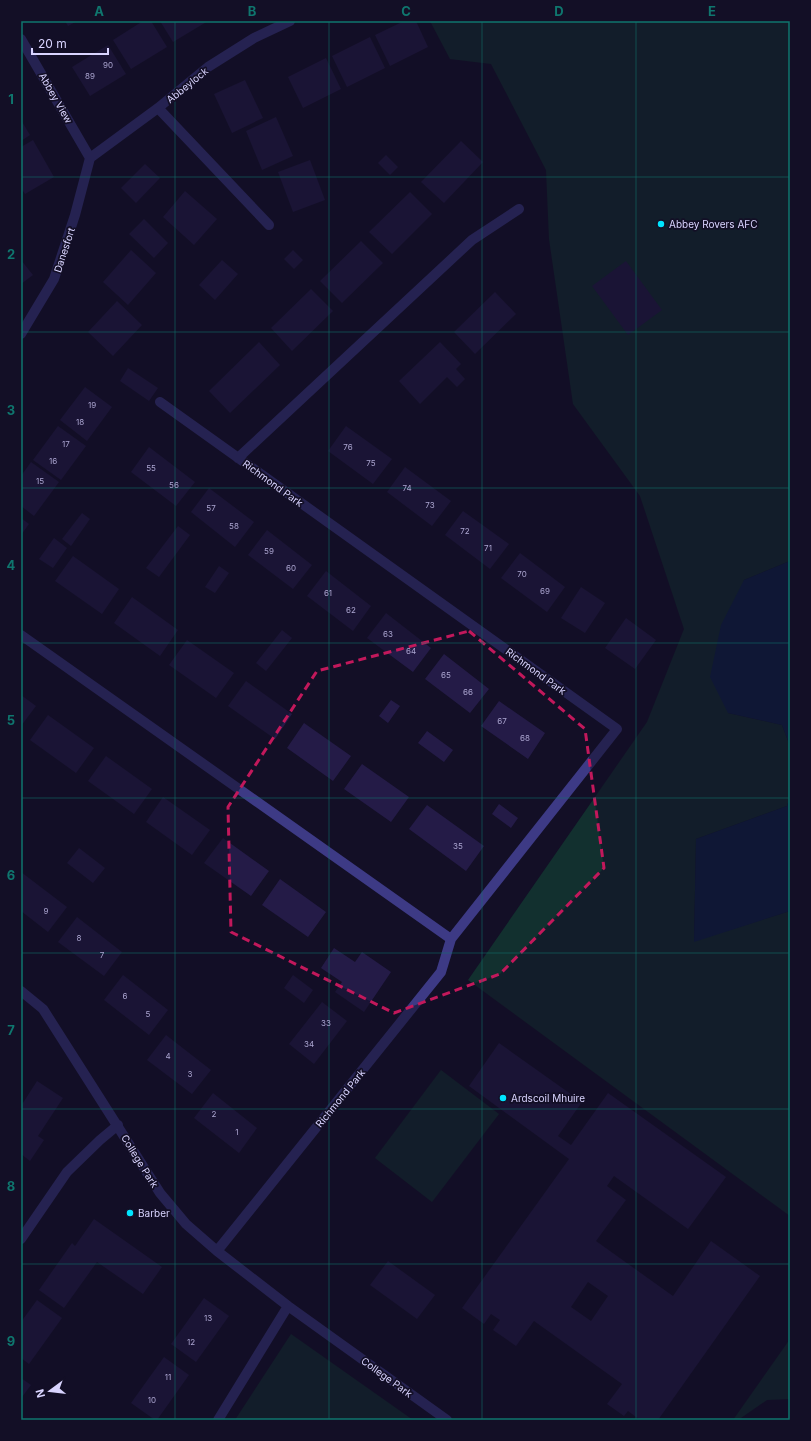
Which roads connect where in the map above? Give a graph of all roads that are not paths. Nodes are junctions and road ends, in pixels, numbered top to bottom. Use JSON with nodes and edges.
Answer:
{"nodes":[{"id":1,"x":290,"y":21,"type":"edge"},
{"id":2,"x":21,"y":38,"type":"edge"},
{"id":3,"x":158,"y":108,"type":"junction"},
{"id":4,"x":90,"y":158,"type":"junction"},
{"id":5,"x":519,"y":209,"type":"dead end"},
{"id":6,"x":269,"y":225,"type":"dead end"},
{"id":7,"x":21,"y":334,"type":"edge"},
{"id":8,"x":160,"y":402,"type":"dead end"},
{"id":9,"x":238,"y":458,"type":"junction"},
{"id":10,"x":21,"y":635,"type":"edge"},
{"id":11,"x":451,"y":939,"type":"junction"},
{"id":12,"x":21,"y":991,"type":"edge"},
{"id":13,"x":118,"y":1125,"type":"junction"},
{"id":14,"x":21,"y":1239,"type":"edge"},
{"id":15,"x":217,"y":1251,"type":"junction"},
{"id":16,"x":288,"y":1306,"type":"junction"},
{"id":17,"x":218,"y":1420,"type":"edge"},
{"id":18,"x":447,"y":1420,"type":"edge"}],
"edges":[{"from":1,"to":3,"type":"street","name":"Abbeylock"},
{"from":2,"to":4,"type":"street","name":"Abbey View"},
{"from":3,"to":4,"type":"street","name":"Abbeylock"},
{"from":3,"to":6,"type":"street"},
{"from":4,"to":7,"type":"street","name":"Danesfort"},
{"from":5,"to":9,"type":"street","name":"Richmond Park"},
{"from":8,"to":9,"type":"street","name":"Richmond Park"},
{"from":9,"to":11,"type":"street","name":"Richmond Park"},
{"from":10,"to":11,"type":"street"},
{"from":11,"to":15,"type":"street","name":"Richmond Park"},
{"from":12,"to":13,"type":"street","name":"College Park"},
{"from":13,"to":14,"type":"street"},
{"from":13,"to":15,"type":"street","name":"College Park"},
{"from":15,"to":16,"type":"street","name":"College Park"},
{"from":16,"to":17,"type":"street"},
{"from":16,"to":18,"type":"street","name":"College Park"}]}
